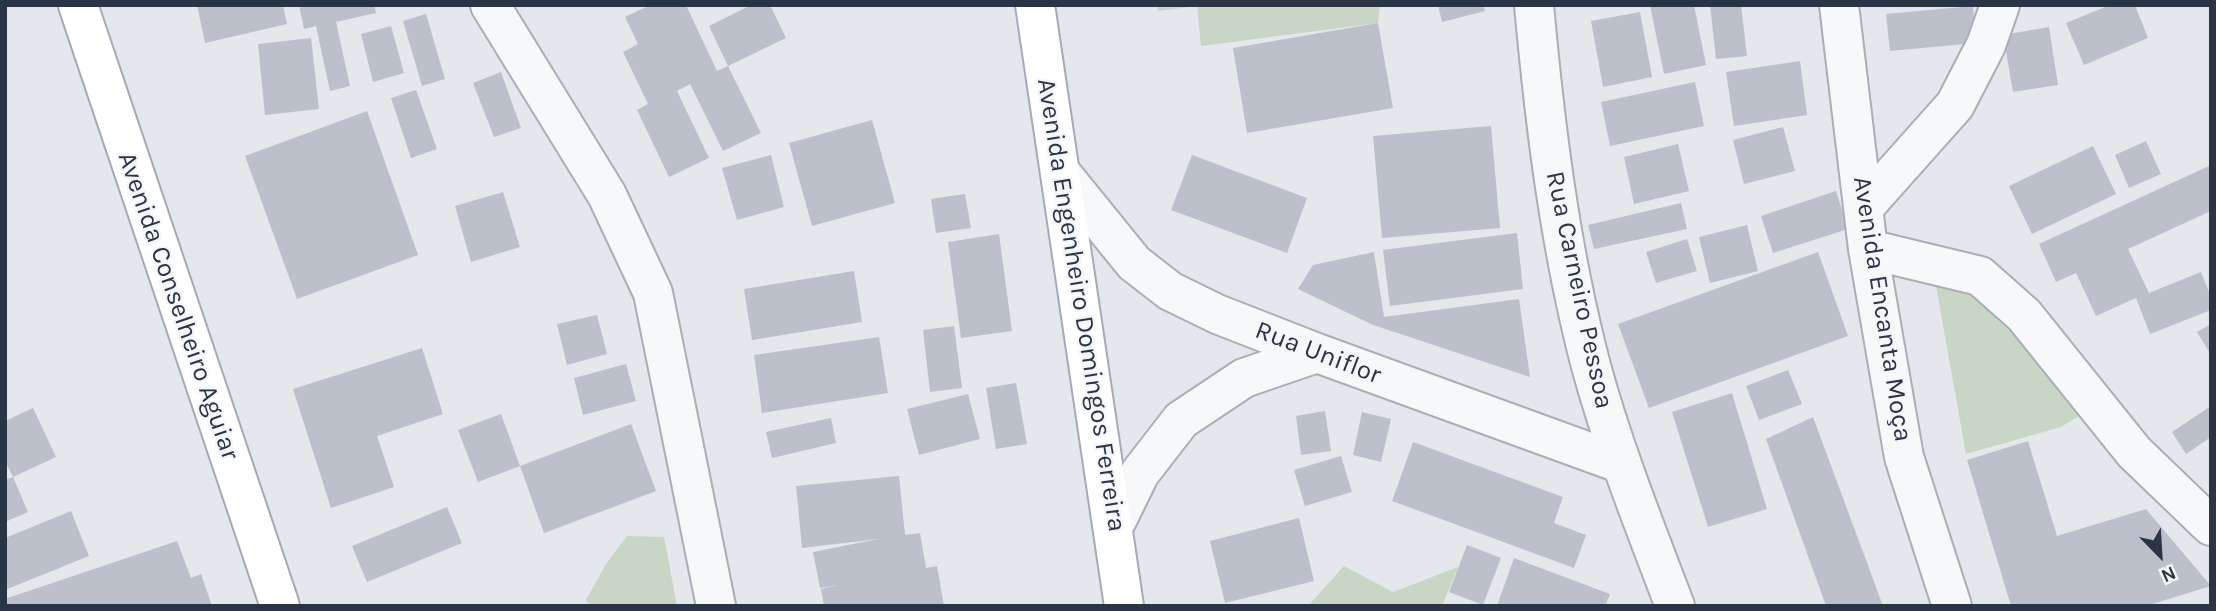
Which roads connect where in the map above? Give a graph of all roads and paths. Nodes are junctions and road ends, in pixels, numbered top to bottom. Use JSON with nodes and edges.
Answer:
{"nodes":[{"id":1,"x":78,"y":5,"type":"edge"},
{"id":2,"x":489,"y":5,"type":"edge"},
{"id":3,"x":1035,"y":5,"type":"edge"},
{"id":4,"x":1534,"y":5,"type":"edge"},
{"id":5,"x":1839,"y":5,"type":"edge"},
{"id":6,"x":2000,"y":5,"type":"edge"},
{"id":7,"x":1061,"y":173,"type":"junction"},
{"id":8,"x":1865,"y":206,"type":"junction"},
{"id":9,"x":1868,"y":250,"type":"junction"},
{"id":10,"x":1317,"y":353,"type":"junction"},
{"id":11,"x":1622,"y":464,"type":"junction"},
{"id":12,"x":1114,"y":526,"type":"junction"},
{"id":13,"x":2211,"y":526,"type":"edge"},
{"id":14,"x":280,"y":606,"type":"edge"},
{"id":15,"x":716,"y":606,"type":"edge"},
{"id":16,"x":1124,"y":606,"type":"edge"},
{"id":17,"x":1675,"y":606,"type":"edge"},
{"id":18,"x":1952,"y":606,"type":"edge"}],
"edges":[{"from":1,"to":14,"type":"main road","name":"Avenida Conselheiro Aguiar"},
{"from":2,"to":15,"type":"street"},
{"from":3,"to":7,"type":"main road","name":"Avenida Engenheiro Domingos Ferreira"},
{"from":4,"to":11,"type":"street","name":"Rua Carneiro Pessoa"},
{"from":5,"to":8,"type":"street","name":"Avenida Encanta Moça"},
{"from":6,"to":8,"type":"street"},
{"from":7,"to":10,"type":"street","name":"Rua Uniflor"},
{"from":7,"to":12,"type":"main road","name":"Avenida Engenheiro Domingos Ferreira"},
{"from":8,"to":9,"type":"street","name":"Avenida Encanta Moça"},
{"from":9,"to":13,"type":"street"},
{"from":9,"to":18,"type":"street","name":"Avenida Encanta Moça"},
{"from":10,"to":11,"type":"street","name":"Rua Uniflor"},
{"from":10,"to":12,"type":"street"},
{"from":11,"to":17,"type":"street","name":"Rua Carneiro Pessoa"},
{"from":12,"to":16,"type":"main road","name":"Avenida Engenheiro Domingos Ferreira"}]}
